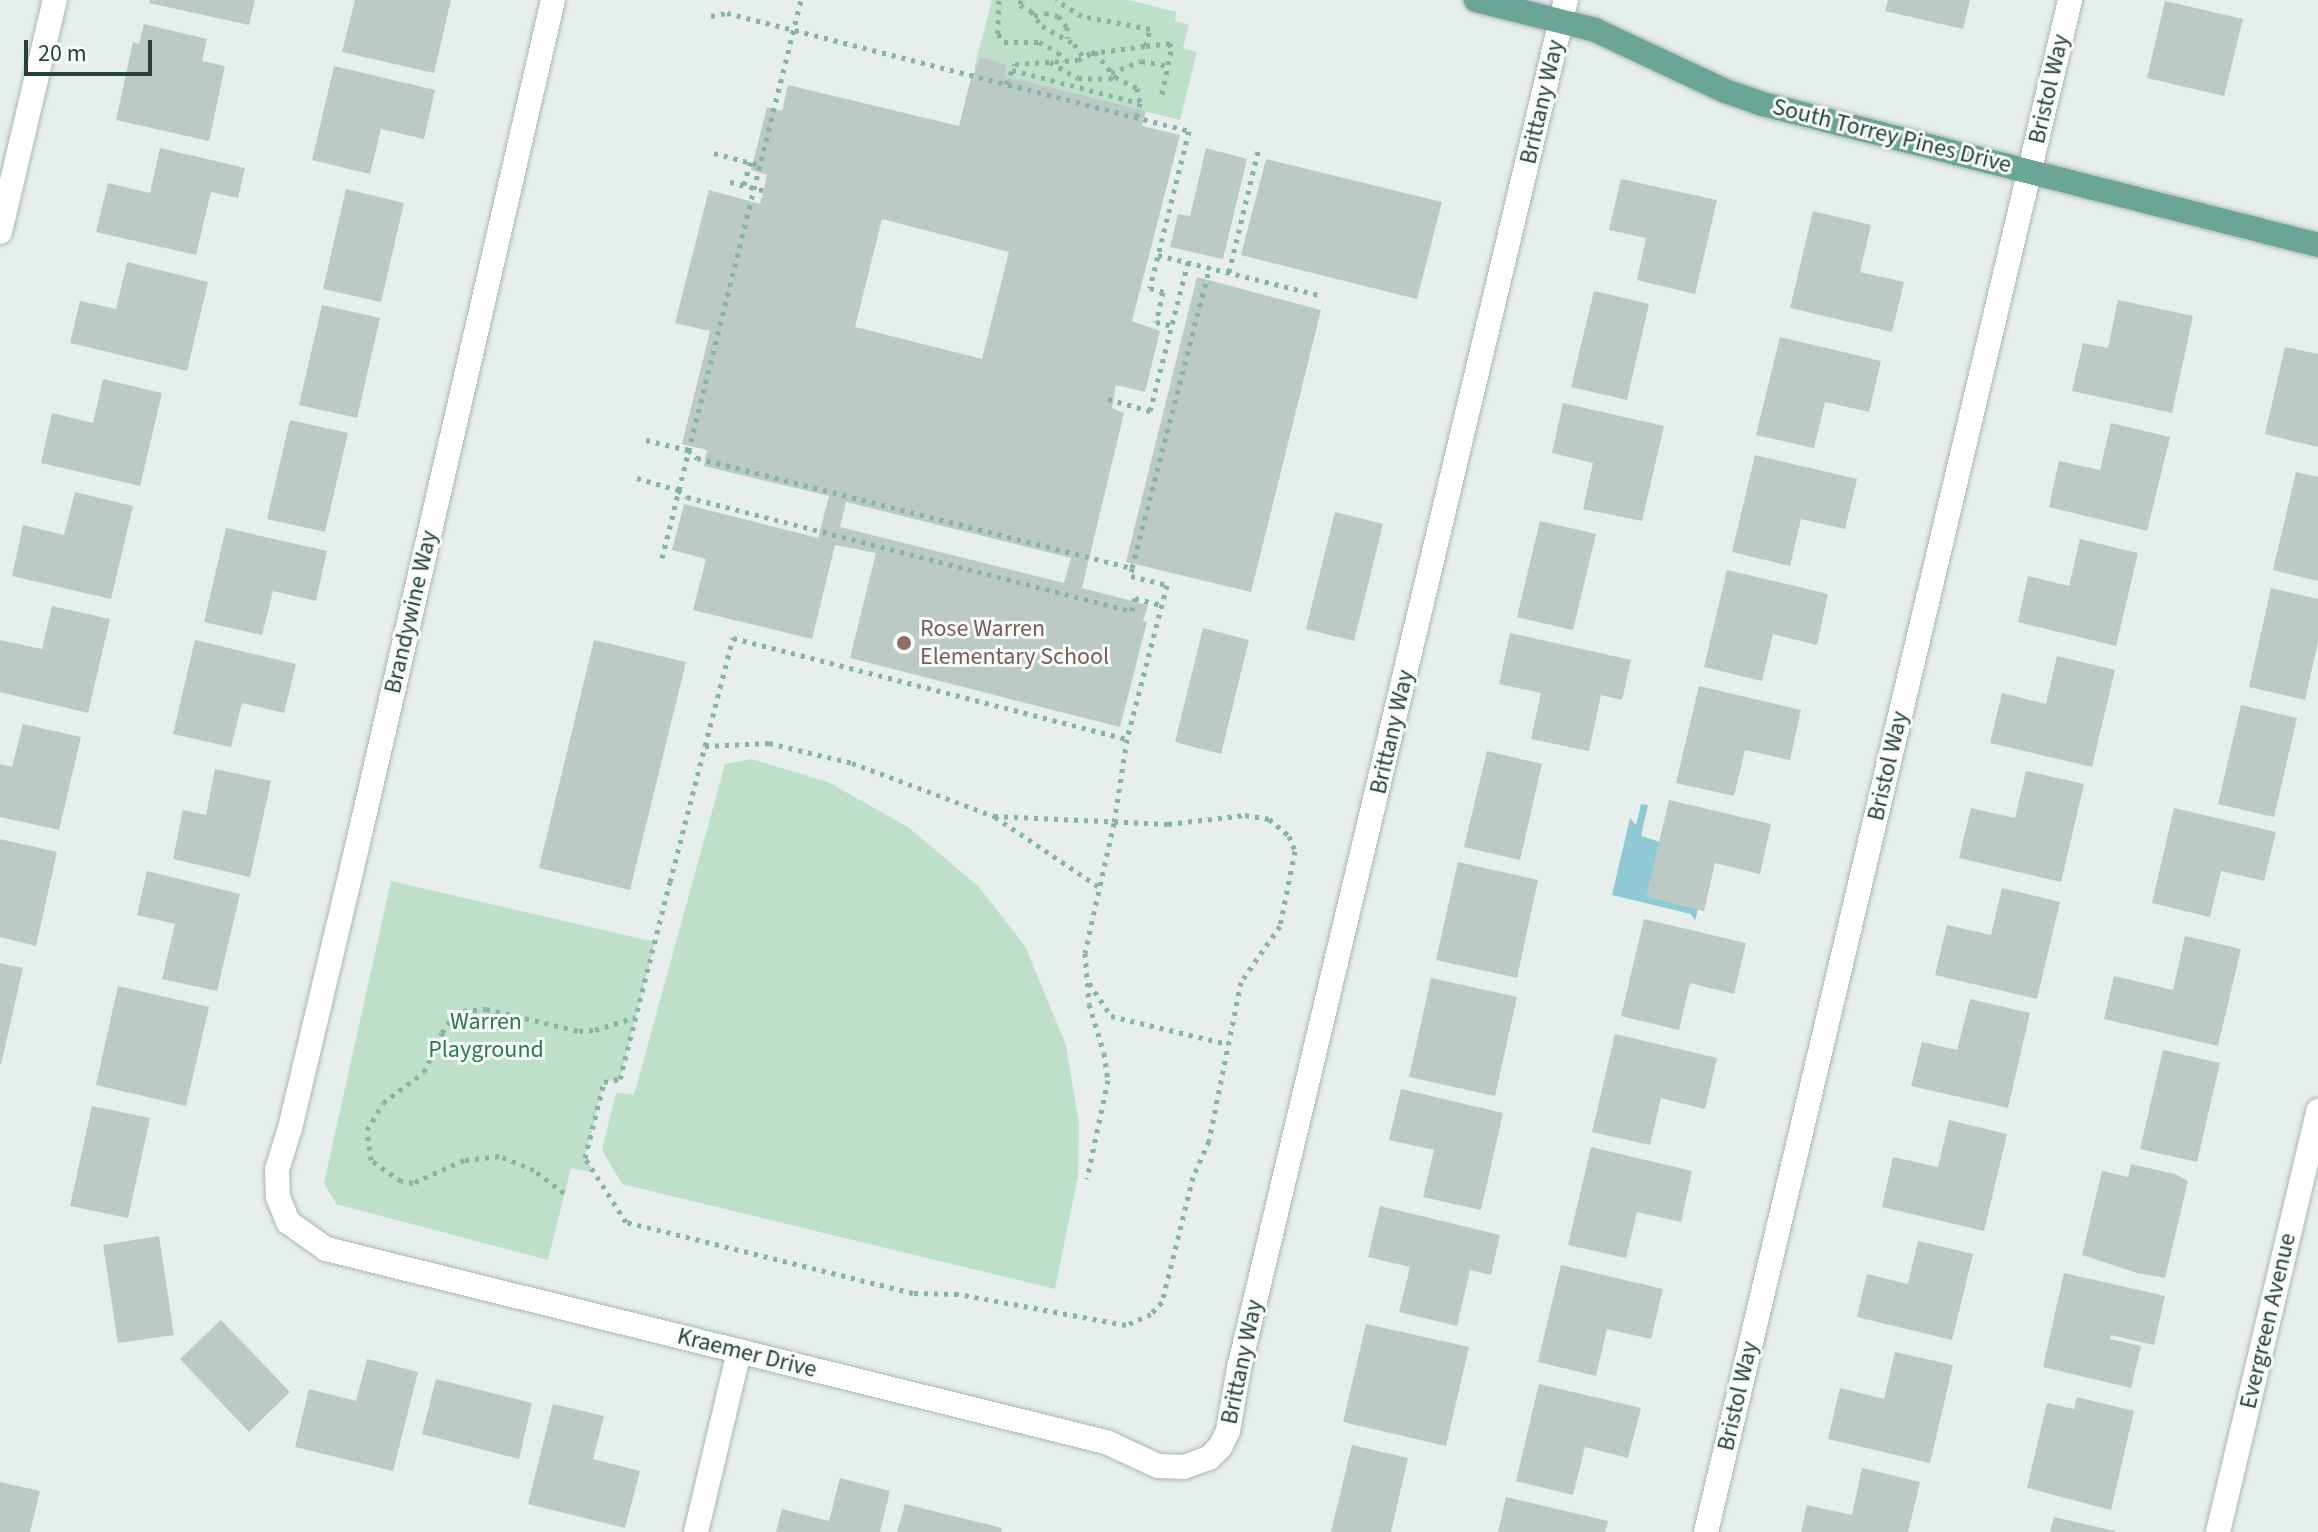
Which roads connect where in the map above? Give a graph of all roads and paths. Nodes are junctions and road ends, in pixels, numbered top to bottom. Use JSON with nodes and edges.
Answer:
{"nodes":[{"id":1,"x":55,"y":0,"type":"edge"},
{"id":2,"x":553,"y":0,"type":"edge"},
{"id":3,"x":801,"y":0,"type":"edge"},
{"id":4,"x":999,"y":0,"type":"edge"},
{"id":5,"x":1021,"y":0,"type":"edge"},
{"id":6,"x":1055,"y":0,"type":"edge"},
{"id":7,"x":1476,"y":0,"type":"edge"},
{"id":8,"x":2070,"y":0,"type":"edge"},
{"id":9,"x":1564,"y":10,"type":"edge"},
{"id":10,"x":711,"y":16,"type":"dead end"},
{"id":11,"x":1034,"y":16,"type":"junction"},
{"id":12,"x":793,"y":30,"type":"junction"},
{"id":13,"x":1067,"y":38,"type":"junction"},
{"id":14,"x":1146,"y":46,"type":"junction"},
{"id":15,"x":1095,"y":52,"type":"junction"},
{"id":16,"x":1083,"y":57,"type":"junction"},
{"id":17,"x":1064,"y":61,"type":"junction"},
{"id":18,"x":1050,"y":62,"type":"junction"},
{"id":19,"x":1169,"y":66,"type":"junction"},
{"id":20,"x":1012,"y":70,"type":"junction"},
{"id":21,"x":1113,"y":74,"type":"junction"},
{"id":22,"x":1006,"y":84,"type":"junction"},
{"id":23,"x":1161,"y":98,"type":"dead end"},
{"id":24,"x":1140,"y":103,"type":"junction"},
{"id":25,"x":1137,"y":117,"type":"junction"},
{"id":26,"x":1259,"y":147,"type":"dead end"},
{"id":27,"x":714,"y":153,"type":"dead end"},
{"id":28,"x":750,"y":162,"type":"junction"},
{"id":29,"x":759,"y":165,"type":"junction"},
{"id":30,"x":2030,"y":172,"type":"junction"},
{"id":31,"x":730,"y":182,"type":"dead end"},
{"id":32,"x":744,"y":185,"type":"junction"},
{"id":33,"x":754,"y":188,"type":"junction"},
{"id":34,"x":763,"y":190,"type":"dead end"},
{"id":35,"x":0,"y":232,"type":"edge"},
{"id":36,"x":2318,"y":245,"type":"edge"},
{"id":37,"x":1158,"y":255,"type":"junction"},
{"id":38,"x":1188,"y":262,"type":"junction"},
{"id":39,"x":1210,"y":267,"type":"junction"},
{"id":40,"x":1229,"y":272,"type":"junction"},
{"id":41,"x":1318,"y":295,"type":"dead end"},
{"id":42,"x":1173,"y":326,"type":"junction"},
{"id":43,"x":1108,"y":399,"type":"dead end"},
{"id":44,"x":646,"y":440,"type":"dead end"},
{"id":45,"x":688,"y":450,"type":"junction"},
{"id":46,"x":637,"y":478,"type":"dead end"},
{"id":47,"x":678,"y":490,"type":"junction"},
{"id":48,"x":662,"y":558,"type":"dead end"},
{"id":49,"x":1132,"y":568,"type":"junction"},
{"id":50,"x":1162,"y":605,"type":"junction"},
{"id":51,"x":1127,"y":739,"type":"junction"},
{"id":52,"x":705,"y":746,"type":"junction"},
{"id":53,"x":994,"y":816,"type":"junction"},
{"id":54,"x":1114,"y":823,"type":"junction"},
{"id":55,"x":1099,"y":887,"type":"junction"},
{"id":56,"x":1087,"y":979,"type":"junction"},
{"id":57,"x":636,"y":1017,"type":"junction"},
{"id":58,"x":1228,"y":1044,"type":"junction"},
{"id":59,"x":2318,"y":1111,"type":"edge"},
{"id":60,"x":1087,"y":1179,"type":"dead end"},
{"id":61,"x":564,"y":1193,"type":"dead end"},
{"id":62,"x":288,"y":1222,"type":"joint"},
{"id":63,"x":739,"y":1351,"type":"junction"},
{"id":64,"x":1209,"y":1458,"type":"joint"},
{"id":65,"x":696,"y":1532,"type":"edge"},
{"id":66,"x":1706,"y":1532,"type":"edge"},
{"id":67,"x":2218,"y":1532,"type":"edge"}],
"edges":[{"from":1,"to":35,"type":"street"},
{"from":2,"to":62,"type":"street","name":"Brandywine Way"},
{"from":3,"to":12,"type":"path"},
{"from":4,"to":17,"type":"path"},
{"from":5,"to":11,"type":"path"},
{"from":6,"to":14,"type":"path"},
{"from":7,"to":9,"type":"main road","name":"South Torrey Pines Drive"},
{"from":8,"to":30,"type":"street","name":"Bristol Way"},
{"from":9,"to":30,"type":"main road","name":"South Torrey Pines Drive"},
{"from":9,"to":64,"type":"street","name":"Brittany Way"},
{"from":10,"to":12,"type":"path"},
{"from":11,"to":13,"type":"path"},
{"from":11,"to":13,"type":"path"},
{"from":12,"to":22,"type":"path"},
{"from":12,"to":29,"type":"path"},
{"from":13,"to":16,"type":"path"},
{"from":14,"to":15,"type":"path"},
{"from":14,"to":19,"type":"path"},
{"from":15,"to":16,"type":"path"},
{"from":15,"to":21,"type":"path"},
{"from":16,"to":17,"type":"path"},
{"from":17,"to":18,"type":"path"},
{"from":18,"to":20,"type":"path"},
{"from":18,"to":21,"type":"path"},
{"from":19,"to":21,"type":"path"},
{"from":19,"to":23,"type":"path"},
{"from":20,"to":22,"type":"path"},
{"from":20,"to":24,"type":"path"},
{"from":21,"to":24,"type":"path"},
{"from":22,"to":25,"type":"path"},
{"from":24,"to":25,"type":"path"},
{"from":25,"to":37,"type":"path"},
{"from":26,"to":40,"type":"path"},
{"from":27,"to":28,"type":"path"},
{"from":28,"to":29,"type":"path"},
{"from":28,"to":32,"type":"path"},
{"from":29,"to":33,"type":"path"},
{"from":30,"to":36,"type":"main road","name":"South Torrey Pines Drive"},
{"from":30,"to":66,"type":"street","name":"Bristol Way"},
{"from":31,"to":32,"type":"path"},
{"from":32,"to":33,"type":"path"},
{"from":33,"to":34,"type":"path"},
{"from":33,"to":45,"type":"path"},
{"from":37,"to":38,"type":"path"},
{"from":37,"to":42,"type":"path"},
{"from":38,"to":39,"type":"path"},
{"from":38,"to":42,"type":"path"},
{"from":39,"to":40,"type":"path"},
{"from":39,"to":49,"type":"path"},
{"from":40,"to":41,"type":"path"},
{"from":42,"to":43,"type":"path"},
{"from":44,"to":45,"type":"path"},
{"from":45,"to":47,"type":"path"},
{"from":45,"to":49,"type":"path"},
{"from":46,"to":47,"type":"path"},
{"from":47,"to":48,"type":"path"},
{"from":47,"to":50,"type":"path"},
{"from":49,"to":50,"type":"path"},
{"from":50,"to":51,"type":"path"},
{"from":51,"to":52,"type":"path"},
{"from":51,"to":54,"type":"path"},
{"from":52,"to":53,"type":"path"},
{"from":52,"to":57,"type":"path"},
{"from":53,"to":54,"type":"path"},
{"from":53,"to":55,"type":"path"},
{"from":54,"to":55,"type":"path"},
{"from":54,"to":58,"type":"path"},
{"from":55,"to":56,"type":"path"},
{"from":56,"to":58,"type":"path"},
{"from":56,"to":60,"type":"path"},
{"from":57,"to":58,"type":"path"},
{"from":57,"to":61,"type":"path"},
{"from":59,"to":67,"type":"street","name":"Evergreen Avenue"},
{"from":62,"to":63,"type":"street","name":"Kraemer Drive"},
{"from":63,"to":64,"type":"street","name":"Kraemer Drive"},
{"from":63,"to":65,"type":"street"}]}
